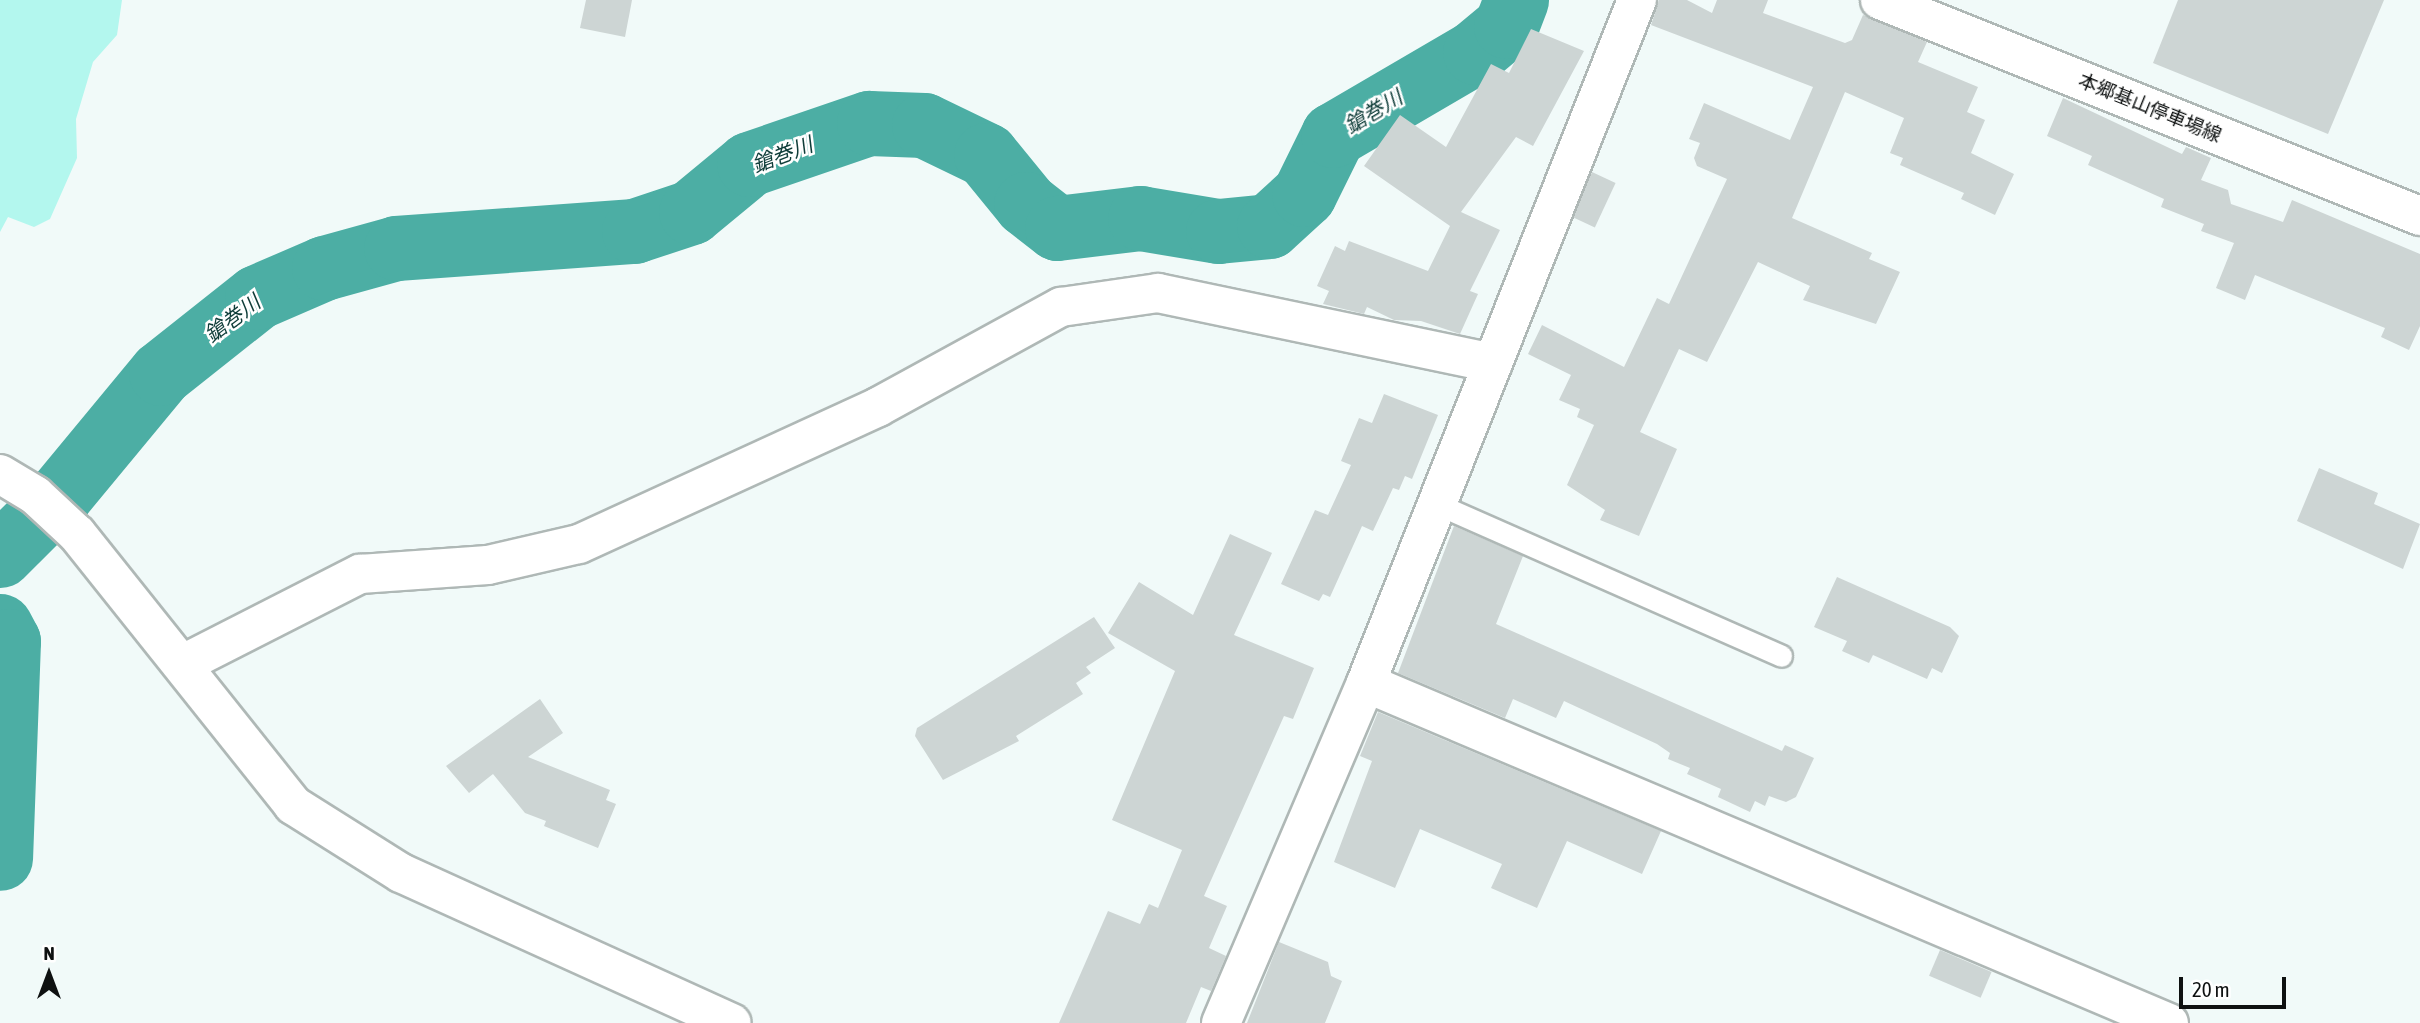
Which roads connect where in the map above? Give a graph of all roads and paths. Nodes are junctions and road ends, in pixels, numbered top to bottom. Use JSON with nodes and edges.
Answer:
{"nodes":[{"id":1,"x":1637,"y":0,"type":"edge"},
{"id":2,"x":1880,"y":0,"type":"edge"},
{"id":3,"x":2420,"y":216,"type":"edge"},
{"id":4,"x":1493,"y":363,"type":"junction"},
{"id":5,"x":0,"y":474,"type":"edge"},
{"id":6,"x":1437,"y":504,"type":"junction"},
{"id":7,"x":1781,"y":656,"type":"dead end"},
{"id":8,"x":183,"y":664,"type":"junction"},
{"id":9,"x":1366,"y":683,"type":"junction"},
{"id":10,"x":732,"y":1023,"type":"edge"},
{"id":11,"x":1221,"y":1023,"type":"edge"},
{"id":12,"x":2169,"y":1023,"type":"edge"}],
"edges":[{"from":1,"to":4,"type":"street"},
{"from":2,"to":3,"type":"street","name":"本郷基山停車場線"},
{"from":4,"to":6,"type":"street"},
{"from":4,"to":8,"type":"street"},
{"from":5,"to":8,"type":"street"},
{"from":6,"to":7,"type":"lane"},
{"from":6,"to":9,"type":"street"},
{"from":8,"to":10,"type":"street"},
{"from":9,"to":11,"type":"street"},
{"from":9,"to":12,"type":"street"}]}
